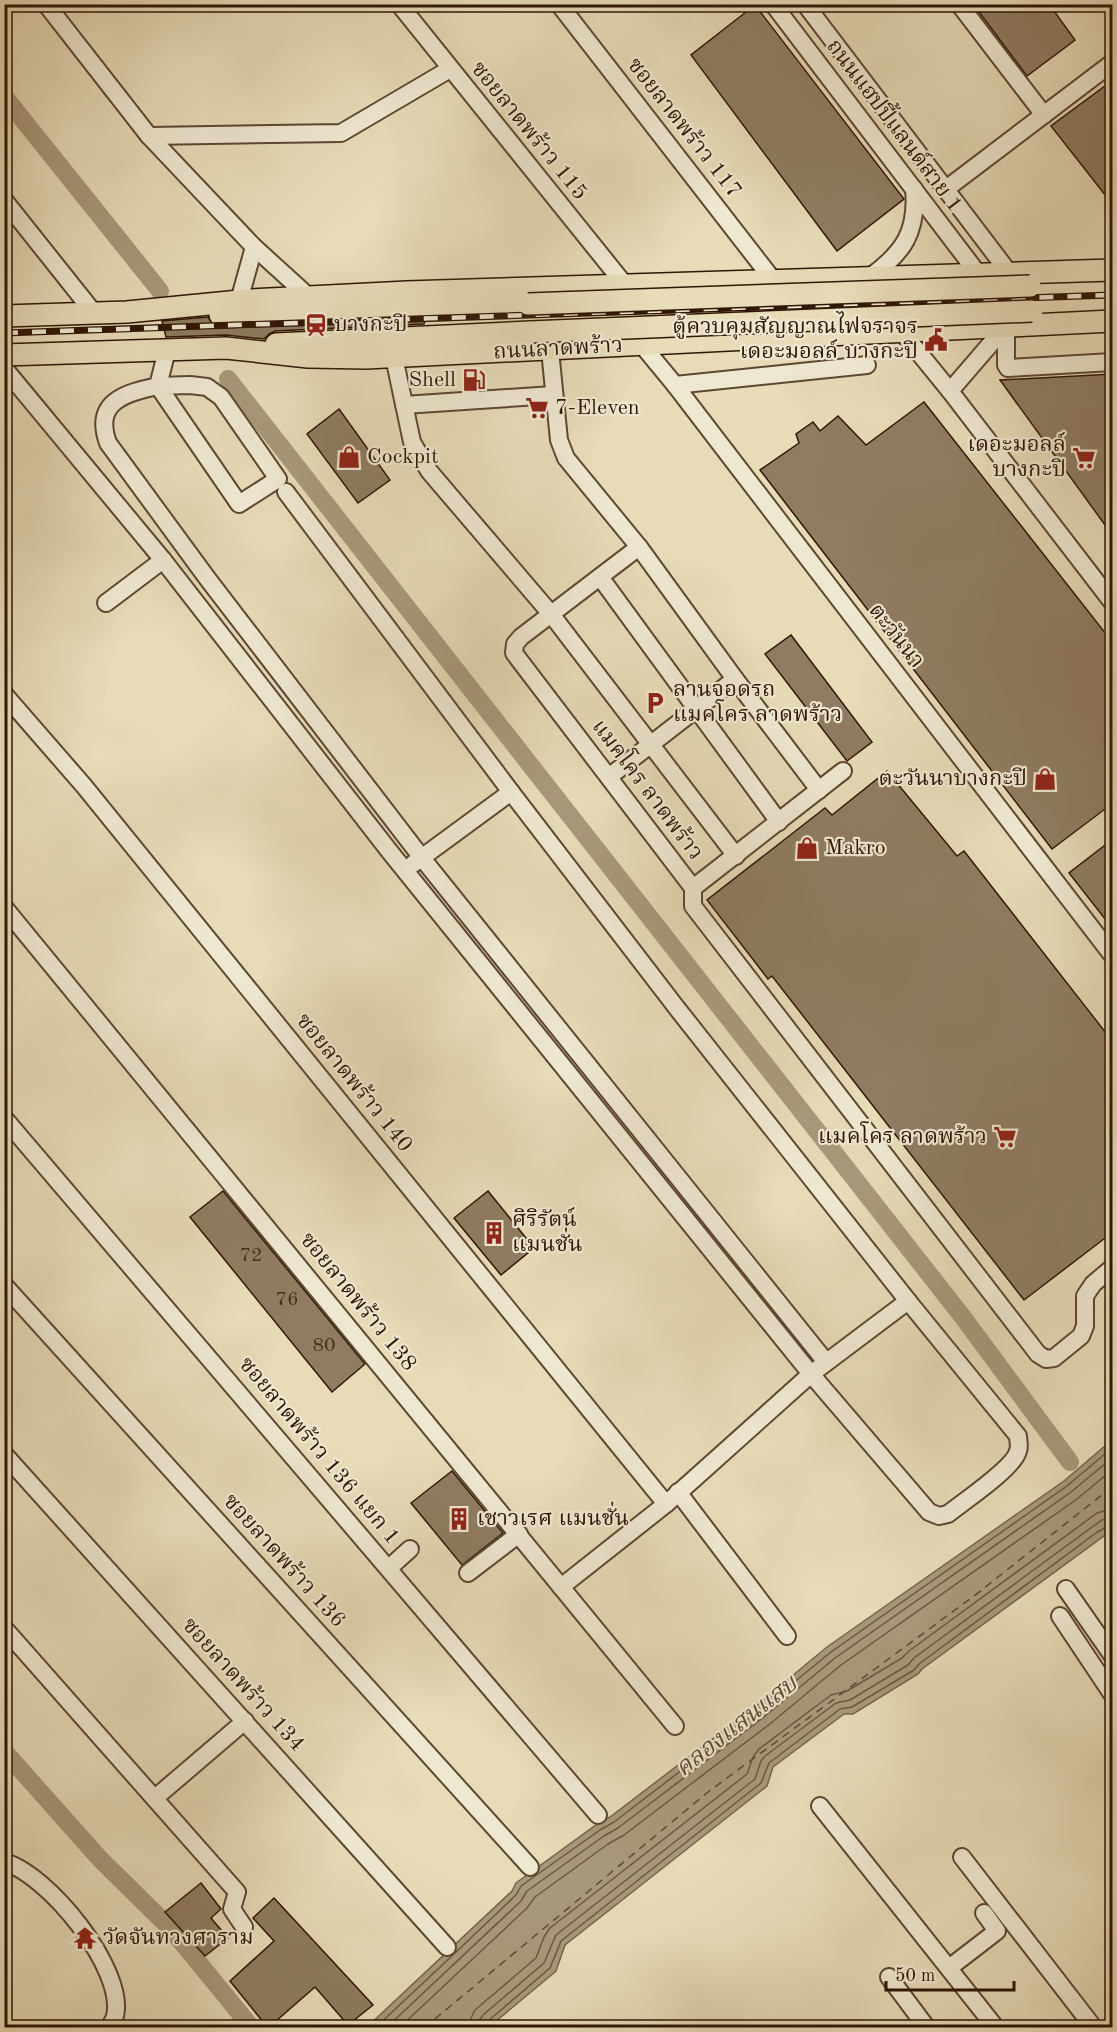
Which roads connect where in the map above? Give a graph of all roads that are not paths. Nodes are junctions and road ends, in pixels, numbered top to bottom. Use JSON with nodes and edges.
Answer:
{"nodes":[{"id":1,"x":46,"y":4,"type":"edge"},
{"id":2,"x":399,"y":4,"type":"edge"},
{"id":3,"x":559,"y":4,"type":"edge"},
{"id":4,"x":773,"y":4,"type":"edge"},
{"id":5,"x":805,"y":4,"type":"edge"},
{"id":6,"x":959,"y":4,"type":"edge"},
{"id":7,"x":1113,"y":63,"type":"edge"},
{"id":8,"x":450,"y":69,"type":"junction"},
{"id":9,"x":1044,"y":115,"type":"junction"},
{"id":10,"x":148,"y":136,"type":"junction"},
{"id":11,"x":914,"y":189,"type":"junction"},
{"id":12,"x":946,"y":189,"type":"junction"},
{"id":13,"x":4,"y":200,"type":"edge"},
{"id":14,"x":254,"y":247,"type":"junction"},
{"id":15,"x":1113,"y":270,"type":"edge"},
{"id":16,"x":1010,"y":274,"type":"junction"},
{"id":17,"x":979,"y":275,"type":"junction"},
{"id":18,"x":870,"y":277,"type":"junction"},
{"id":19,"x":773,"y":280,"type":"junction"},
{"id":20,"x":1113,"y":283,"type":"edge"},
{"id":21,"x":625,"y":285,"type":"junction"},
{"id":22,"x":309,"y":297,"type":"junction"},
{"id":23,"x":239,"y":300,"type":"junction"},
{"id":24,"x":1113,"y":308,"type":"edge"},
{"id":25,"x":127,"y":312,"type":"junction"},
{"id":26,"x":94,"y":313,"type":"junction"},
{"id":27,"x":4,"y":316,"type":"edge"},
{"id":28,"x":1113,"y":321,"type":"edge"},
{"id":29,"x":1010,"y":326,"type":"junction"},
{"id":30,"x":902,"y":332,"type":"junction"},
{"id":31,"x":642,"y":345,"type":"junction"},
{"id":32,"x":226,"y":348,"type":"junction"},
{"id":33,"x":167,"y":350,"type":"junction"},
{"id":34,"x":550,"y":350,"type":"junction"},
{"id":35,"x":4,"y":355,"type":"edge"},
{"id":36,"x":394,"y":357,"type":"junction"},
{"id":37,"x":1113,"y":362,"type":"edge"},
{"id":38,"x":867,"y":365,"type":"dead end"},
{"id":39,"x":4,"y":368,"type":"edge"},
{"id":40,"x":675,"y":385,"type":"junction"},
{"id":41,"x":158,"y":386,"type":"junction"},
{"id":42,"x":950,"y":391,"type":"junction"},
{"id":43,"x":553,"y":395,"type":"junction"},
{"id":44,"x":404,"y":405,"type":"junction"},
{"id":45,"x":286,"y":492,"type":"dead end"},
{"id":46,"x":639,"y":547,"type":"junction"},
{"id":47,"x":163,"y":560,"type":"junction"},
{"id":48,"x":600,"y":577,"type":"junction"},
{"id":49,"x":1113,"y":602,"type":"edge"},
{"id":50,"x":106,"y":603,"type":"dead end"},
{"id":51,"x":550,"y":614,"type":"junction"},
{"id":52,"x":735,"y":679,"type":"junction"},
{"id":53,"x":4,"y":694,"type":"edge"},
{"id":54,"x":696,"y":709,"type":"junction"},
{"id":55,"x":651,"y":744,"type":"junction"},
{"id":56,"x":843,"y":771,"type":"dead end"},
{"id":57,"x":610,"y":776,"type":"junction"},
{"id":58,"x":819,"y":790,"type":"junction"},
{"id":59,"x":511,"y":792,"type":"junction"},
{"id":60,"x":779,"y":822,"type":"junction"},
{"id":61,"x":736,"y":856,"type":"junction"},
{"id":62,"x":422,"y":858,"type":"junction"},
{"id":63,"x":405,"y":870,"type":"junction"},
{"id":64,"x":693,"y":888,"type":"junction"},
{"id":65,"x":4,"y":908,"type":"edge"},
{"id":66,"x":1113,"y":955,"type":"edge"},
{"id":67,"x":4,"y":1118,"type":"edge"},
{"id":68,"x":1113,"y":1268,"type":"edge"},
{"id":69,"x":4,"y":1285,"type":"edge"},
{"id":70,"x":908,"y":1301,"type":"junction"},
{"id":71,"x":826,"y":1362,"type":"junction"},
{"id":72,"x":811,"y":1374,"type":"junction"},
{"id":73,"x":4,"y":1454,"type":"edge"},
{"id":74,"x":672,"y":1498,"type":"junction"},
{"id":75,"x":519,"y":1534,"type":"junction"},
{"id":76,"x":410,"y":1549,"type":"dead end"},
{"id":77,"x":388,"y":1568,"type":"junction"},
{"id":78,"x":468,"y":1573,"type":"dead end"},
{"id":79,"x":561,"y":1587,"type":"junction"},
{"id":80,"x":1066,"y":1589,"type":"dead end"},
{"id":81,"x":1060,"y":1616,"type":"dead end"},
{"id":82,"x":4,"y":1628,"type":"edge"},
{"id":83,"x":787,"y":1636,"type":"dead end"},
{"id":84,"x":1113,"y":1655,"type":"edge"},
{"id":85,"x":1113,"y":1694,"type":"edge"},
{"id":86,"x":245,"y":1721,"type":"junction"},
{"id":87,"x":675,"y":1726,"type":"dead end"},
{"id":88,"x":155,"y":1798,"type":"junction"},
{"id":89,"x":820,"y":1806,"type":"dead end"},
{"id":90,"x":598,"y":1815,"type":"dead end"},
{"id":91,"x":962,"y":1857,"type":"dead end"},
{"id":92,"x":4,"y":1862,"type":"edge"},
{"id":93,"x":530,"y":1868,"type":"dead end"},
{"id":94,"x":984,"y":1913,"type":"dead end"},
{"id":95,"x":243,"y":1927,"type":"dead end"},
{"id":96,"x":447,"y":1947,"type":"dead end"},
{"id":97,"x":949,"y":1968,"type":"junction"},
{"id":98,"x":889,"y":1977,"type":"dead end"},
{"id":99,"x":108,"y":2028,"type":"edge"},
{"id":100,"x":927,"y":2028,"type":"edge"},
{"id":101,"x":996,"y":2028,"type":"edge"},
{"id":102,"x":1094,"y":2028,"type":"edge"}],
"edges":[{"from":1,"to":10,"type":"street"},
{"from":2,"to":8,"type":"street","name":"ซอยลาดพร้าว 115"},
{"from":3,"to":19,"type":"street","name":"ซอยลาดพร้าว 117"},
{"from":4,"to":11,"type":"street","name":"ถนนแฮปปี้แลนด์สาย 1"},
{"from":5,"to":12,"type":"street","name":"ถนนแฮปปี้แลนด์สาย 1"},
{"from":6,"to":9,"type":"street"},
{"from":7,"to":9,"type":"street"},
{"from":8,"to":10,"type":"street"},
{"from":8,"to":21,"type":"street","name":"ซอยลาดพร้าว 115"},
{"from":9,"to":12,"type":"street"},
{"from":10,"to":14,"type":"street"},
{"from":11,"to":17,"type":"street","name":"ถนนแฮปปี้แลนด์สาย 1"},
{"from":11,"to":18,"type":"street"},
{"from":12,"to":16,"type":"street","name":"ถนนแฮปปี้แลนด์สาย 1"},
{"from":13,"to":26,"type":"street"},
{"from":14,"to":22,"type":"street"},
{"from":14,"to":23,"type":"street"},
{"from":15,"to":16,"type":"main road"},
{"from":16,"to":17,"type":"main road"},
{"from":16,"to":29,"type":"main road"},
{"from":17,"to":18,"type":"main road"},
{"from":17,"to":29,"type":"main road"},
{"from":18,"to":19,"type":"main road"},
{"from":19,"to":21,"type":"main road"},
{"from":20,"to":25,"type":"main road","bridge":true},
{"from":21,"to":22,"type":"main road"},
{"from":22,"to":23,"type":"main road"},
{"from":23,"to":25,"type":"main road"},
{"from":24,"to":32,"type":"main road","bridge":true},
{"from":25,"to":26,"type":"main road"},
{"from":26,"to":27,"type":"main road"},
{"from":28,"to":29,"type":"main road","name":"ถนนลาดพร้าว"},
{"from":29,"to":30,"type":"main road","name":"ถนนลาดพร้าว"},
{"from":29,"to":37,"type":"street"},
{"from":29,"to":42,"type":"street"},
{"from":30,"to":31,"type":"main road","name":"ถนนลาดพร้าว"},
{"from":30,"to":42,"type":"street"},
{"from":31,"to":34,"type":"main road","name":"ถนนลาดพร้าว"},
{"from":31,"to":40,"type":"street","name":"ตะวันนา"},
{"from":32,"to":33,"type":"main road","name":"ถนนลาดพร้าว"},
{"from":32,"to":36,"type":"main road","name":"ถนนลาดพร้าว"},
{"from":33,"to":35,"type":"main road","name":"ถนนลาดพร้าว"},
{"from":33,"to":41,"type":"street"},
{"from":34,"to":36,"type":"main road","name":"ถนนลาดพร้าว"},
{"from":34,"to":43,"type":"street"},
{"from":36,"to":44,"type":"street"},
{"from":38,"to":40,"type":"street"},
{"from":39,"to":47,"type":"street"},
{"from":40,"to":66,"type":"street","name":"ตะวันนา"},
{"from":41,"to":41,"type":"street"},
{"from":41,"to":62,"type":"street"},
{"from":42,"to":49,"type":"street"},
{"from":43,"to":44,"type":"street"},
{"from":43,"to":46,"type":"street"},
{"from":44,"to":51,"type":"street"},
{"from":45,"to":59,"type":"street"},
{"from":46,"to":48,"type":"street","name":"แมคโคร ลาดพร้าว"},
{"from":46,"to":52,"type":"street"},
{"from":47,"to":50,"type":"street"},
{"from":47,"to":63,"type":"street"},
{"from":48,"to":51,"type":"street","name":"แมคโคร ลาดพร้าว"},
{"from":48,"to":54,"type":"street"},
{"from":51,"to":55,"type":"street"},
{"from":51,"to":57,"type":"street","name":"แมคโคร ลาดพร้าว"},
{"from":52,"to":54,"type":"street"},
{"from":52,"to":58,"type":"street"},
{"from":53,"to":74,"type":"street","name":"ซอยลาดพร้าว 140"},
{"from":54,"to":55,"type":"street"},
{"from":54,"to":60,"type":"street"},
{"from":55,"to":57,"type":"street"},
{"from":55,"to":61,"type":"street"},
{"from":56,"to":58,"type":"street","name":"แมคโคร ลาดพร้าว"},
{"from":57,"to":64,"type":"street","name":"แมคโคร ลาดพร้าว"},
{"from":58,"to":60,"type":"street","name":"แมคโคร ลาดพร้าว"},
{"from":59,"to":62,"type":"street"},
{"from":59,"to":70,"type":"street"},
{"from":60,"to":61,"type":"street","name":"แมคโคร ลาดพร้าว"},
{"from":61,"to":64,"type":"street","name":"แมคโคร ลาดพร้าว"},
{"from":62,"to":63,"type":"street"},
{"from":62,"to":71,"type":"street"},
{"from":63,"to":72,"type":"street"},
{"from":64,"to":68,"type":"street"},
{"from":65,"to":75,"type":"street","name":"ซอยลาดพร้าว 138"},
{"from":67,"to":77,"type":"street","name":"ซอยลาดพร้าว 136 แยก 1"},
{"from":69,"to":93,"type":"street","name":"ซอยลาดพร้าว 136"},
{"from":70,"to":71,"type":"street"},
{"from":70,"to":72,"type":"street"},
{"from":71,"to":72,"type":"street"},
{"from":72,"to":74,"type":"street"},
{"from":73,"to":86,"type":"street","name":"ซอยลาดพร้าว 134"},
{"from":74,"to":79,"type":"street"},
{"from":74,"to":83,"type":"street","name":"ซอยลาดพร้าว 140"},
{"from":75,"to":78,"type":"street"},
{"from":75,"to":79,"type":"street","name":"ซอยลาดพร้าว 138"},
{"from":76,"to":77,"type":"street"},
{"from":77,"to":90,"type":"street","name":"ซอยลาดพร้าว 136 แยก 1"},
{"from":79,"to":87,"type":"street","name":"ซอยลาดพร้าว 138"},
{"from":80,"to":84,"type":"street"},
{"from":81,"to":85,"type":"street"},
{"from":82,"to":88,"type":"street"},
{"from":86,"to":88,"type":"street"},
{"from":86,"to":96,"type":"street","name":"ซอยลาดพร้าว 134"},
{"from":88,"to":95,"type":"street"},
{"from":89,"to":97,"type":"street"},
{"from":91,"to":102,"type":"street"},
{"from":92,"to":99,"type":"street"},
{"from":94,"to":97,"type":"street"},
{"from":97,"to":101,"type":"street"},
{"from":98,"to":100,"type":"street"}]}
